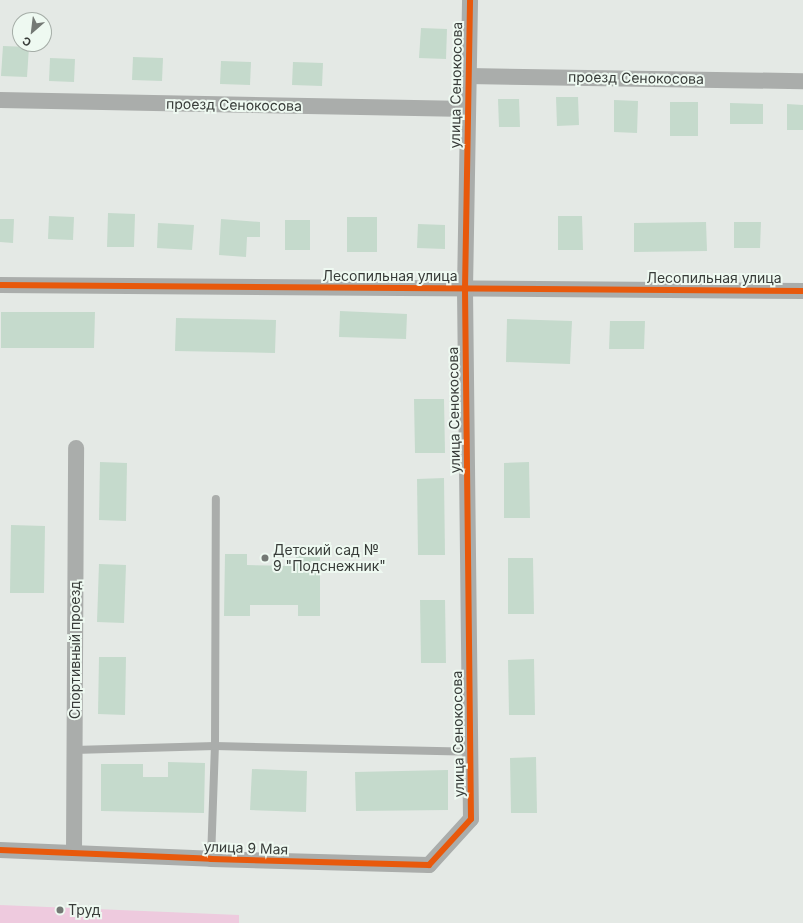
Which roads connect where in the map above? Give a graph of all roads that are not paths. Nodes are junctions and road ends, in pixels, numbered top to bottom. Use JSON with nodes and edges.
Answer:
{"nodes":[{"id":1,"x":470,"y":0,"type":"edge"},
{"id":2,"x":468,"y":76,"type":"junction"},
{"id":3,"x":803,"y":81,"type":"edge"},
{"id":4,"x":0,"y":100,"type":"edge"},
{"id":5,"x":468,"y":109,"type":"junction"},
{"id":6,"x":0,"y":285,"type":"edge"},
{"id":7,"x":465,"y":289,"type":"junction"},
{"id":8,"x":803,"y":291,"type":"edge"},
{"id":9,"x":76,"y":448,"type":"dead end"},
{"id":10,"x":216,"y":499,"type":"dead end"},
{"id":11,"x":215,"y":746,"type":"junction"},
{"id":12,"x":74,"y":750,"type":"junction"},
{"id":13,"x":471,"y":752,"type":"junction"},
{"id":14,"x":471,"y":819,"type":"joint"},
{"id":15,"x":0,"y":850,"type":"edge"},
{"id":16,"x":74,"y":852,"type":"junction"},
{"id":17,"x":211,"y":859,"type":"junction"}],
"edges":[{"from":1,"to":2,"type":"street","name":"улица Сенокосова"},
{"from":2,"to":3,"type":"street","name":"проезд Сенокосова"},
{"from":2,"to":5,"type":"street","name":"улица Сенокосова"},
{"from":4,"to":5,"type":"street","name":"проезд Сенокосова"},
{"from":5,"to":7,"type":"street","name":"улица Сенокосова"},
{"from":6,"to":7,"type":"street","name":"Лесопильная улица"},
{"from":7,"to":8,"type":"street","name":"Лесопильная улица"},
{"from":7,"to":13,"type":"street","name":"улица Сенокосова"},
{"from":9,"to":12,"type":"street","name":"Спортивный проезд"},
{"from":10,"to":11,"type":"lane"},
{"from":11,"to":12,"type":"lane"},
{"from":11,"to":13,"type":"lane"},
{"from":11,"to":17,"type":"lane"},
{"from":12,"to":16,"type":"street","name":"Спортивный проезд"},
{"from":13,"to":14,"type":"street","name":"улица Сенокосова"},
{"from":14,"to":17,"type":"street","name":"улица 9 Мая"},
{"from":15,"to":16,"type":"street","name":"улица 9 Мая"},
{"from":16,"to":17,"type":"street","name":"улица 9 Мая"}]}
